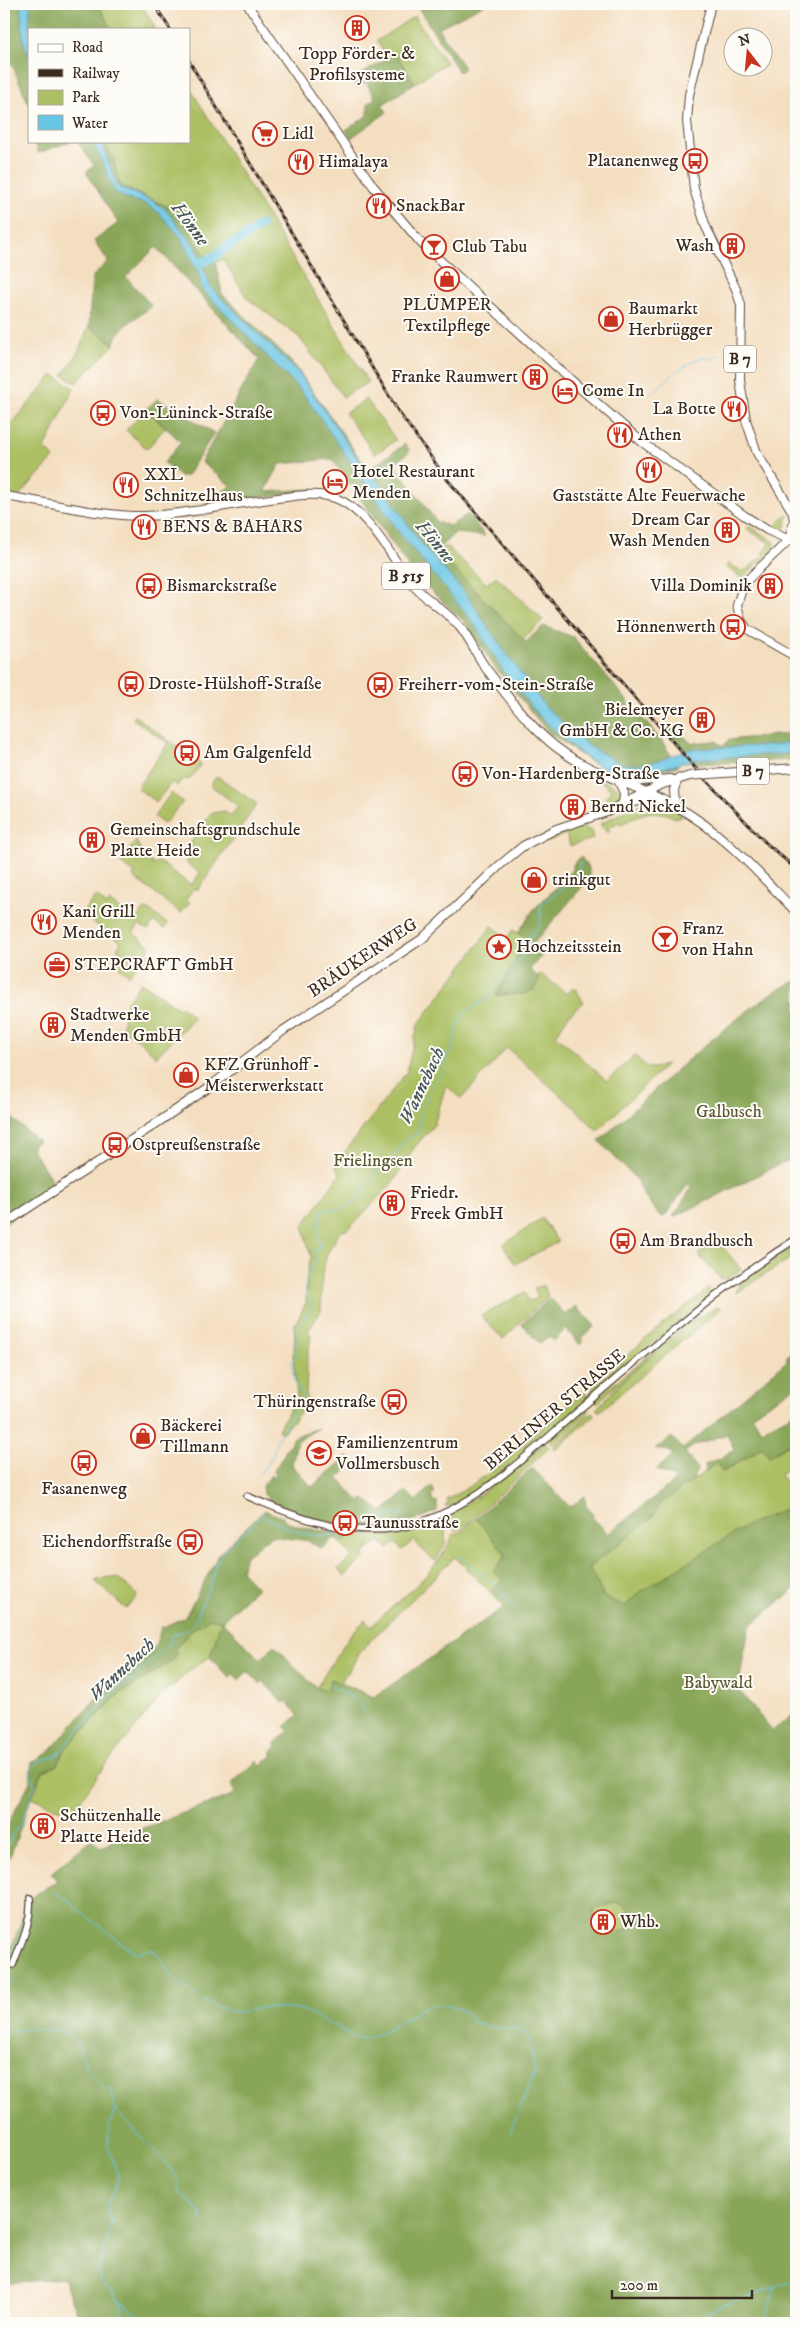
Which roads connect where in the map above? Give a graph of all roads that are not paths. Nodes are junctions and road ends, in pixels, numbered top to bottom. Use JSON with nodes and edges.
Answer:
{"nodes":[{"id":1,"x":247,"y":4,"type":"edge"},
{"id":2,"x":710,"y":4,"type":"edge"},
{"id":3,"x":4,"y":496,"type":"edge"},
{"id":4,"x":794,"y":518,"type":"junction"},
{"id":5,"x":796,"y":527,"type":"edge"},
{"id":6,"x":775,"y":534,"type":"junction"},
{"id":7,"x":793,"y":542,"type":"edge"},
{"id":8,"x":796,"y":548,"type":"edge"},
{"id":9,"x":777,"y":552,"type":"junction"},
{"id":10,"x":796,"y":657,"type":"edge"},
{"id":11,"x":796,"y":768,"type":"edge"},
{"id":12,"x":678,"y":778,"type":"junction"},
{"id":13,"x":619,"y":782,"type":"junction"},
{"id":14,"x":646,"y":792,"type":"junction"},
{"id":15,"x":623,"y":804,"type":"junction"},
{"id":16,"x":675,"y":806,"type":"junction"},
{"id":17,"x":796,"y":912,"type":"edge"},
{"id":18,"x":4,"y":1224,"type":"edge"},
{"id":19,"x":796,"y":1239,"type":"edge"},
{"id":20,"x":247,"y":1496,"type":"dead end"},
{"id":21,"x":30,"y":1898,"type":"dead end"},
{"id":22,"x":12,"y":1965,"type":"dead end"}],
"edges":[{"from":1,"to":6,"type":"main road"},
{"from":2,"to":4,"type":"main road","number":"B 7"},
{"from":3,"to":13,"type":"main road","number":"B 515"},
{"from":4,"to":5,"type":"main road","number":"B 7"},
{"from":4,"to":6,"type":"main road"},
{"from":4,"to":7,"type":"main road"},
{"from":6,"to":7,"type":"main road"},
{"from":6,"to":9,"type":"main road"},
{"from":7,"to":9,"type":"main road"},
{"from":8,"to":9,"type":"main road"},
{"from":9,"to":10,"type":"main road"},
{"from":11,"to":12,"type":"main road","number":"B 7","bridge":true},
{"from":12,"to":13,"type":"main road"},
{"from":12,"to":14,"type":"main road","number":"B 7"},
{"from":12,"to":16,"type":"main road"},
{"from":13,"to":14,"type":"main road","number":"B 515"},
{"from":13,"to":15,"type":"main road"},
{"from":14,"to":15,"type":"main road","name":"BRÄUKERWEG"},
{"from":14,"to":16,"type":"main road"},
{"from":15,"to":16,"type":"main road"},
{"from":15,"to":18,"type":"main road","name":"BRÄUKERWEG"},
{"from":16,"to":17,"type":"main road"},
{"from":19,"to":20,"type":"street","name":"BERLINER STRASSE"},
{"from":21,"to":22,"type":"street"}]}
